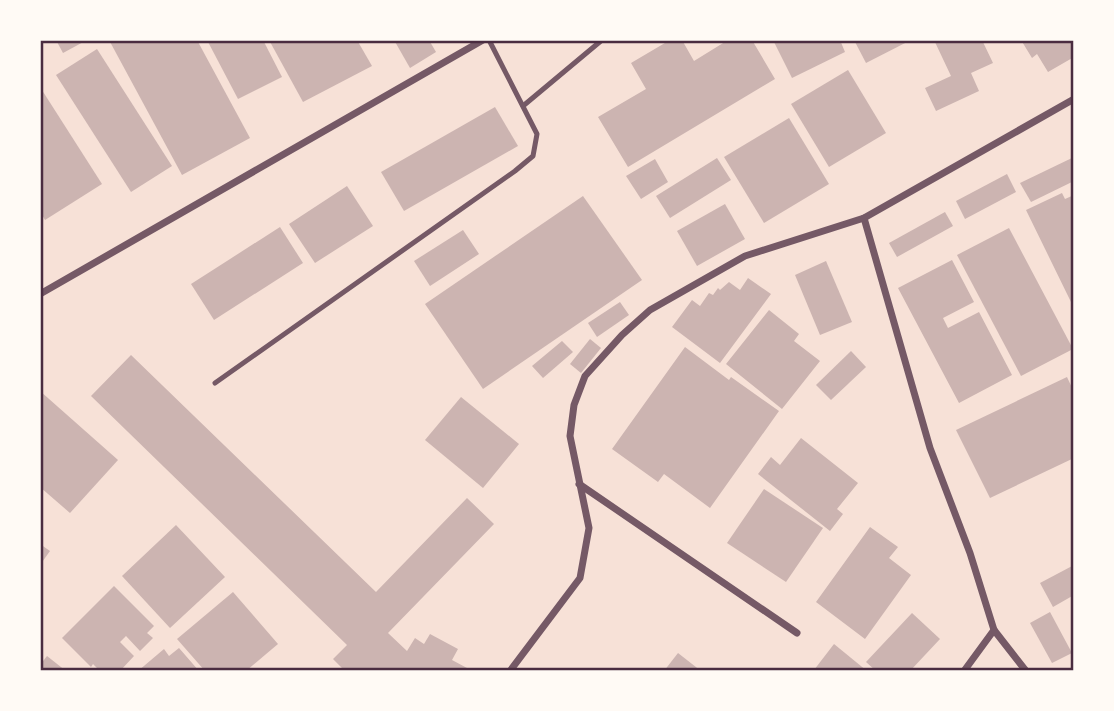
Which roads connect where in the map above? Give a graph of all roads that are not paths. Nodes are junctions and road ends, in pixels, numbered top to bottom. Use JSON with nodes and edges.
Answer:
{"nodes":[{"id":1,"x":483,"y":40,"type":"edge"},
{"id":2,"x":489,"y":40,"type":"edge"},
{"id":3,"x":602,"y":40,"type":"edge"},
{"id":4,"x":1074,"y":99,"type":"edge"},
{"id":5,"x":523,"y":106,"type":"junction"},
{"id":6,"x":864,"y":218,"type":"junction"},
{"id":7,"x":40,"y":294,"type":"edge"},
{"id":8,"x":215,"y":383,"type":"dead end"},
{"id":9,"x":579,"y":484,"type":"junction"},
{"id":10,"x":994,"y":630,"type":"junction"},
{"id":11,"x":797,"y":633,"type":"dead end"},
{"id":12,"x":510,"y":671,"type":"edge"},
{"id":13,"x":964,"y":671,"type":"edge"},
{"id":14,"x":1026,"y":671,"type":"edge"}],
"edges":[{"from":1,"to":7,"type":"street"},
{"from":2,"to":5,"type":"lane"},
{"from":3,"to":5,"type":"lane"},
{"from":4,"to":6,"type":"street"},
{"from":5,"to":8,"type":"lane"},
{"from":6,"to":9,"type":"street"},
{"from":6,"to":10,"type":"street"},
{"from":9,"to":11,"type":"street"},
{"from":9,"to":12,"type":"street"},
{"from":10,"to":13,"type":"street"},
{"from":10,"to":14,"type":"street"}]}
